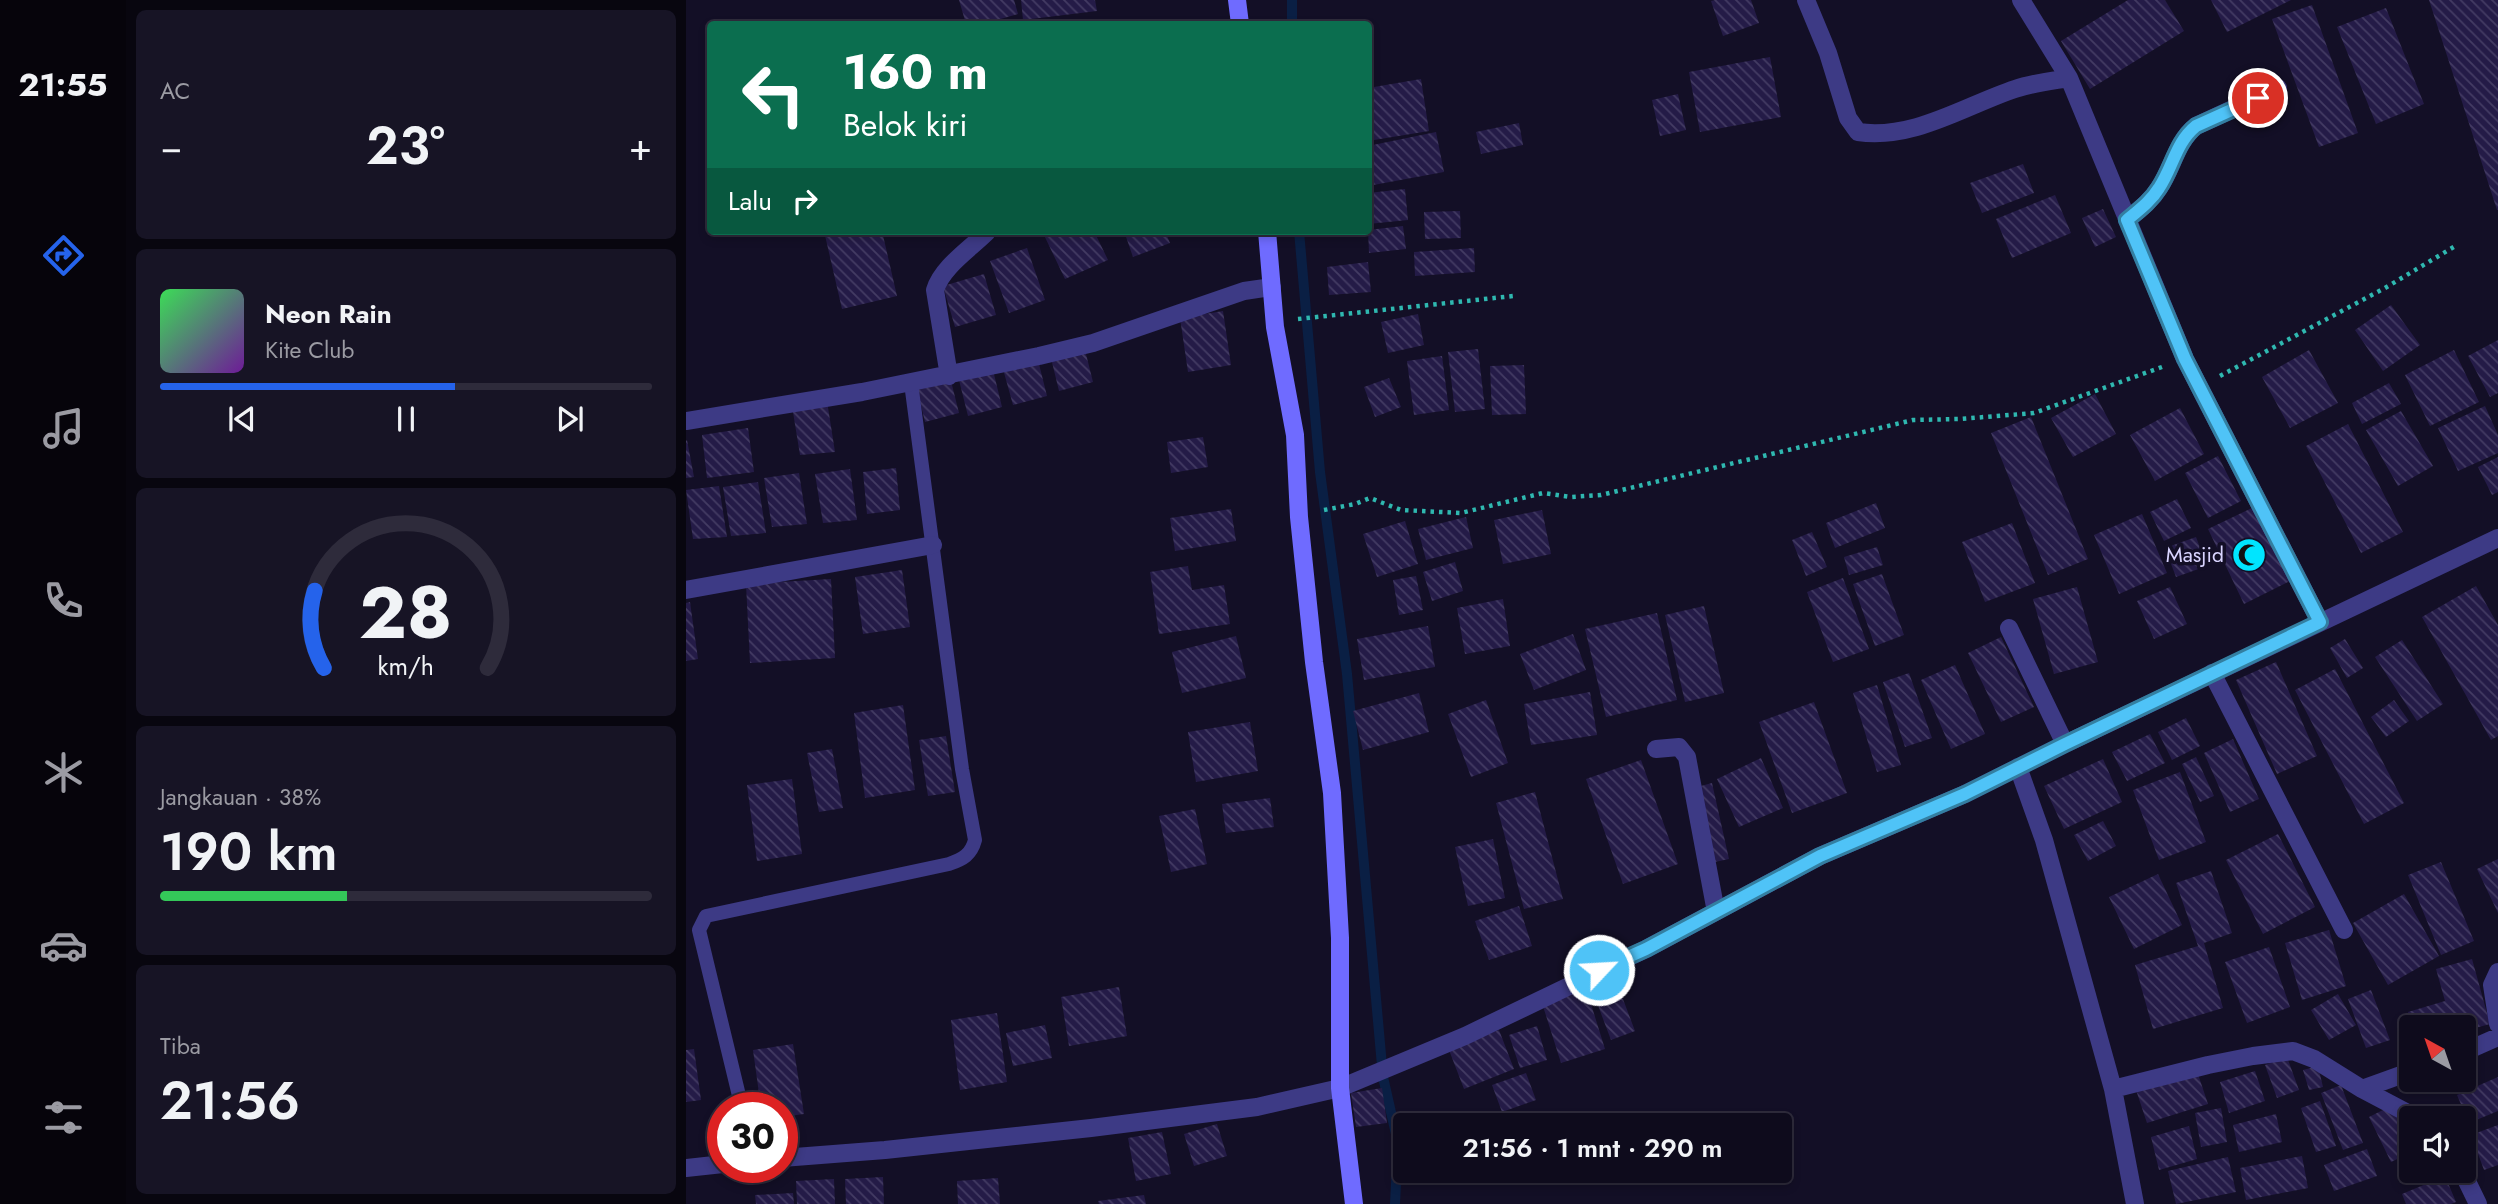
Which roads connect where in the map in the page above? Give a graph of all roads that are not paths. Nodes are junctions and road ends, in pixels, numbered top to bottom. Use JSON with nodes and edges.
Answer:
{"nodes":[{"id":1,"x":1237,"y":0,"type":"edge"},
{"id":2,"x":1806,"y":0,"type":"edge"},
{"id":3,"x":2021,"y":0,"type":"edge"},
{"id":4,"x":1240,"y":21,"type":"edge"},
{"id":5,"x":2069,"y":78,"type":"junction"},
{"id":6,"x":2278,"y":88,"type":"dead end"},
{"id":7,"x":2127,"y":220,"type":"junction"},
{"id":8,"x":984,"y":235,"type":"edge"},
{"id":9,"x":1267,"y":235,"type":"edge"},
{"id":10,"x":1272,"y":287,"type":"junction"},
{"id":11,"x":949,"y":376,"type":"junction"},
{"id":12,"x":911,"y":383,"type":"junction"},
{"id":13,"x":686,"y":421,"type":"edge"},
{"id":14,"x":2498,"y":538,"type":"edge"},
{"id":15,"x":933,"y":545,"type":"junction"},
{"id":16,"x":686,"y":590,"type":"edge"},
{"id":17,"x":2320,"y":622,"type":"junction"},
{"id":18,"x":2009,"y":628,"type":"dead end"},
{"id":19,"x":2212,"y":673,"type":"junction"},
{"id":20,"x":2065,"y":744,"type":"junction"},
{"id":21,"x":1656,"y":749,"type":"dead end"},
{"id":22,"x":2018,"y":767,"type":"junction"},
{"id":23,"x":1716,"y":912,"type":"junction"},
{"id":24,"x":2344,"y":930,"type":"dead end"},
{"id":25,"x":2498,"y":972,"type":"edge"},
{"id":26,"x":2498,"y":1024,"type":"edge"},
{"id":27,"x":2498,"y":1037,"type":"edge"},
{"id":28,"x":2476,"y":1047,"type":"edge"},
{"id":29,"x":2399,"y":1076,"type":"edge"},
{"id":30,"x":1340,"y":1088,"type":"junction"},
{"id":31,"x":2113,"y":1089,"type":"junction"},
{"id":32,"x":2362,"y":1089,"type":"junction"},
{"id":33,"x":737,"y":1092,"type":"edge"},
{"id":34,"x":2399,"y":1109,"type":"edge"},
{"id":35,"x":798,"y":1157,"type":"edge"},
{"id":36,"x":707,"y":1166,"type":"edge"},
{"id":37,"x":686,"y":1168,"type":"edge"},
{"id":38,"x":2468,"y":1183,"type":"edge"},
{"id":39,"x":1354,"y":1204,"type":"edge"},
{"id":40,"x":2135,"y":1204,"type":"edge"},
{"id":41,"x":2478,"y":1204,"type":"edge"}],
"edges":[{"from":1,"to":4,"type":"street"},
{"from":2,"to":5,"type":"street"},
{"from":3,"to":5,"type":"street"},
{"from":5,"to":7,"type":"street"},
{"from":6,"to":7,"type":"street"},
{"from":7,"to":17,"type":"street"},
{"from":8,"to":11,"type":"street"},
{"from":9,"to":10,"type":"street"},
{"from":10,"to":11,"type":"street"},
{"from":10,"to":30,"type":"street"},
{"from":11,"to":12,"type":"street"},
{"from":12,"to":13,"type":"street"},
{"from":12,"to":15,"type":"lane"},
{"from":14,"to":17,"type":"street"},
{"from":15,"to":16,"type":"street"},
{"from":15,"to":33,"type":"lane"},
{"from":17,"to":19,"type":"street"},
{"from":18,"to":20,"type":"street"},
{"from":19,"to":20,"type":"street"},
{"from":19,"to":24,"type":"street"},
{"from":20,"to":22,"type":"street"},
{"from":21,"to":23,"type":"street"},
{"from":22,"to":23,"type":"street"},
{"from":22,"to":31,"type":"street"},
{"from":23,"to":30,"type":"street"},
{"from":25,"to":26,"type":"street"},
{"from":27,"to":28,"type":"street"},
{"from":29,"to":32,"type":"street"},
{"from":30,"to":35,"type":"street"},
{"from":30,"to":39,"type":"street"},
{"from":31,"to":32,"type":"street"},
{"from":31,"to":40,"type":"street"},
{"from":32,"to":34,"type":"street"},
{"from":36,"to":37,"type":"street"},
{"from":38,"to":41,"type":"street"}]}
